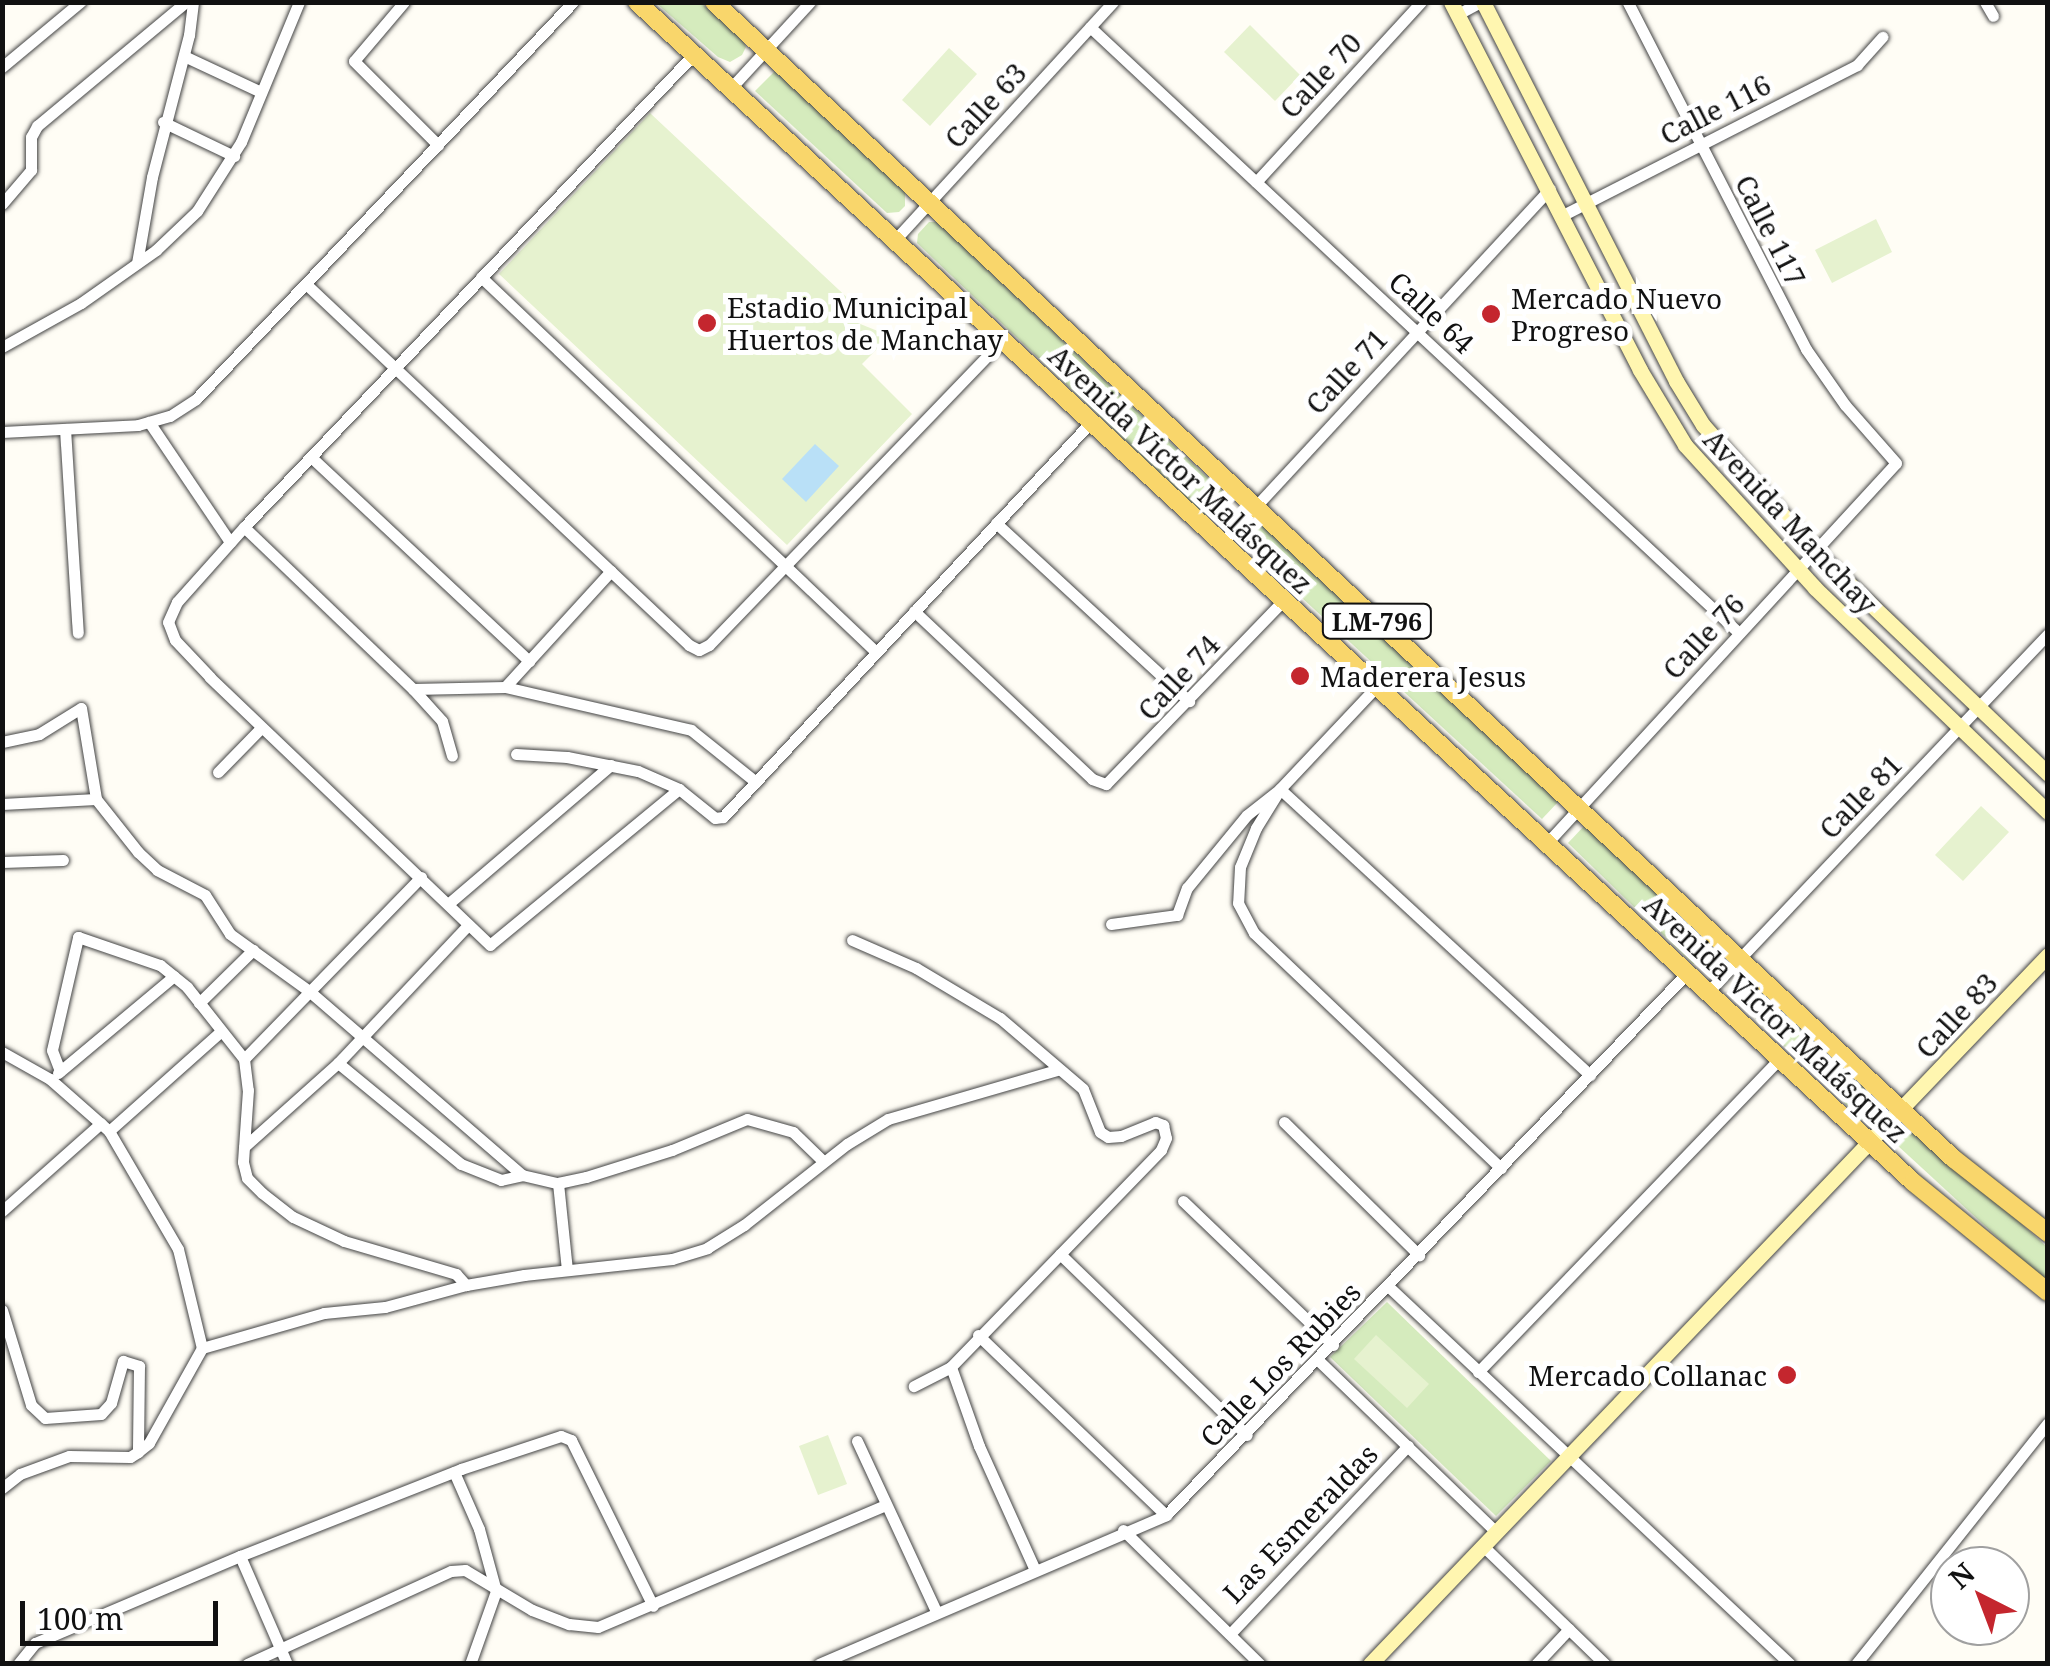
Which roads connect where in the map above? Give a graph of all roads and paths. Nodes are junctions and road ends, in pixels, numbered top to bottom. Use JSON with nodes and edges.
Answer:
{"nodes":[{"id":1,"x":80,"y":2,"type":"edge"},
{"id":2,"x":189,"y":2,"type":"edge"},
{"id":3,"x":299,"y":2,"type":"edge"},
{"id":4,"x":404,"y":2,"type":"edge"},
{"id":5,"x":573,"y":2,"type":"edge"},
{"id":6,"x":637,"y":2,"type":"edge"},
{"id":7,"x":714,"y":2,"type":"edge"},
{"id":8,"x":810,"y":2,"type":"edge"},
{"id":9,"x":1113,"y":2,"type":"edge"},
{"id":10,"x":1421,"y":2,"type":"edge"},
{"id":11,"x":1482,"y":2,"type":"edge"},
{"id":12,"x":1628,"y":2,"type":"edge"},
{"id":13,"x":1985,"y":2,"type":"edge"},
{"id":14,"x":1454,"y":8,"type":"edge"},
{"id":15,"x":1993,"y":16,"type":"dead end"},
{"id":16,"x":1090,"y":27,"type":"junction"},
{"id":17,"x":1882,"y":37,"type":"dead end"},
{"id":18,"x":766,"y":51,"type":"junction"},
{"id":19,"x":693,"y":54,"type":"junction"},
{"id":20,"x":184,"y":56,"type":"junction"},
{"id":21,"x":2,"y":67,"type":"edge"},
{"id":22,"x":730,"y":89,"type":"junction"},
{"id":23,"x":260,"y":92,"type":"junction"},
{"id":24,"x":164,"y":122,"type":"junction"},
{"id":25,"x":438,"y":145,"type":"junction"},
{"id":26,"x":1699,"y":146,"type":"junction"},
{"id":27,"x":234,"y":156,"type":"junction"},
{"id":28,"x":1256,"y":182,"type":"junction"},
{"id":29,"x":1550,"y":188,"type":"junction"},
{"id":30,"x":929,"y":203,"type":"junction"},
{"id":31,"x":2,"y":204,"type":"edge"},
{"id":32,"x":1588,"y":204,"type":"junction"},
{"id":33,"x":1563,"y":215,"type":"junction"},
{"id":34,"x":894,"y":240,"type":"junction"},
{"id":35,"x":137,"y":263,"type":"junction"},
{"id":36,"x":481,"y":277,"type":"junction"},
{"id":37,"x":307,"y":285,"type":"junction"},
{"id":38,"x":1416,"y":332,"type":"junction"},
{"id":39,"x":1002,"y":340,"type":"junction"},
{"id":40,"x":2,"y":348,"type":"edge"},
{"id":41,"x":396,"y":367,"type":"junction"},
{"id":42,"x":149,"y":422,"type":"junction"},
{"id":43,"x":1091,"y":422,"type":"junction"},
{"id":44,"x":65,"y":429,"type":"junction"},
{"id":45,"x":2,"y":432,"type":"edge"},
{"id":46,"x":311,"y":457,"type":"junction"},
{"id":47,"x":1896,"y":463,"type":"joint"},
{"id":48,"x":1254,"y":507,"type":"junction"},
{"id":49,"x":996,"y":524,"type":"junction"},
{"id":50,"x":244,"y":527,"type":"junction"},
{"id":51,"x":230,"y":542,"type":"junction"},
{"id":52,"x":1221,"y":544,"type":"junction"},
{"id":53,"x":1815,"y":551,"type":"junction"},
{"id":54,"x":786,"y":566,"type":"junction"},
{"id":55,"x":611,"y":571,"type":"junction"},
{"id":56,"x":1798,"y":571,"type":"junction"},
{"id":57,"x":1283,"y":601,"type":"junction"},
{"id":58,"x":914,"y":611,"type":"junction"},
{"id":59,"x":78,"y":633,"type":"dead end"},
{"id":60,"x":1740,"y":633,"type":"junction"},
{"id":61,"x":2048,"y":634,"type":"edge"},
{"id":62,"x":876,"y":652,"type":"junction"},
{"id":63,"x":529,"y":661,"type":"junction"},
{"id":64,"x":506,"y":687,"type":"junction"},
{"id":65,"x":1376,"y":687,"type":"junction"},
{"id":66,"x":413,"y":688,"type":"junction"},
{"id":67,"x":438,"y":688,"type":"junction"},
{"id":68,"x":1189,"y":702,"type":"junction"},
{"id":69,"x":1978,"y":708,"type":"junction"},
{"id":70,"x":442,"y":721,"type":"junction"},
{"id":71,"x":261,"y":728,"type":"junction"},
{"id":72,"x":1958,"y":728,"type":"junction"},
{"id":73,"x":2,"y":742,"type":"edge"},
{"id":74,"x":516,"y":754,"type":"dead end"},
{"id":75,"x":452,"y":756,"type":"dead end"},
{"id":76,"x":612,"y":765,"type":"junction"},
{"id":77,"x":218,"y":772,"type":"dead end"},
{"id":78,"x":2048,"y":774,"type":"edge"},
{"id":79,"x":756,"y":782,"type":"junction"},
{"id":80,"x":680,"y":789,"type":"junction"},
{"id":81,"x":1280,"y":789,"type":"junction"},
{"id":82,"x":96,"y":799,"type":"junction"},
{"id":83,"x":2,"y":804,"type":"edge"},
{"id":84,"x":1578,"y":808,"type":"junction"},
{"id":85,"x":2048,"y":812,"type":"edge"},
{"id":86,"x":1546,"y":844,"type":"junction"},
{"id":87,"x":64,"y":860,"type":"dead end"},
{"id":88,"x":2,"y":862,"type":"edge"},
{"id":89,"x":421,"y":877,"type":"junction"},
{"id":90,"x":448,"y":904,"type":"junction"},
{"id":91,"x":1111,"y":924,"type":"dead end"},
{"id":92,"x":468,"y":925,"type":"junction"},
{"id":93,"x":852,"y":940,"type":"dead end"},
{"id":94,"x":253,"y":950,"type":"junction"},
{"id":95,"x":2048,"y":956,"type":"edge"},
{"id":96,"x":1739,"y":958,"type":"junction"},
{"id":97,"x":1687,"y":973,"type":"junction"},
{"id":98,"x":174,"y":976,"type":"junction"},
{"id":99,"x":310,"y":992,"type":"junction"},
{"id":100,"x":1708,"y":992,"type":"junction"},
{"id":101,"x":199,"y":1003,"type":"junction"},
{"id":102,"x":220,"y":1032,"type":"junction"},
{"id":103,"x":363,"y":1039,"type":"junction"},
{"id":104,"x":3,"y":1053,"type":"edge"},
{"id":105,"x":1780,"y":1058,"type":"junction"},
{"id":106,"x":244,"y":1060,"type":"junction"},
{"id":107,"x":338,"y":1064,"type":"junction"},
{"id":108,"x":1057,"y":1070,"type":"junction"},
{"id":109,"x":55,"y":1075,"type":"junction"},
{"id":110,"x":1590,"y":1075,"type":"junction"},
{"id":111,"x":1900,"y":1108,"type":"junction"},
{"id":112,"x":1284,"y":1122,"type":"dead end"},
{"id":113,"x":105,"y":1127,"type":"junction"},
{"id":114,"x":1867,"y":1139,"type":"junction"},
{"id":115,"x":243,"y":1148,"type":"junction"},
{"id":116,"x":823,"y":1161,"type":"junction"},
{"id":117,"x":1501,"y":1168,"type":"junction"},
{"id":118,"x":522,"y":1175,"type":"junction"},
{"id":119,"x":558,"y":1184,"type":"junction"},
{"id":120,"x":1183,"y":1201,"type":"dead end"},
{"id":121,"x":2,"y":1211,"type":"edge"},
{"id":122,"x":2048,"y":1233,"type":"edge"},
{"id":123,"x":1060,"y":1254,"type":"junction"},
{"id":124,"x":1419,"y":1255,"type":"junction"},
{"id":125,"x":566,"y":1270,"type":"junction"},
{"id":126,"x":466,"y":1285,"type":"junction"},
{"id":127,"x":1389,"y":1287,"type":"junction"},
{"id":128,"x":2048,"y":1292,"type":"edge"},
{"id":129,"x":2,"y":1310,"type":"edge"},
{"id":130,"x":6,"y":1325,"type":"edge"},
{"id":131,"x":978,"y":1335,"type":"junction"},
{"id":132,"x":1334,"y":1344,"type":"junction"},
{"id":133,"x":202,"y":1348,"type":"junction"},
{"id":134,"x":1318,"y":1360,"type":"junction"},
{"id":135,"x":951,"y":1367,"type":"junction"},
{"id":136,"x":1478,"y":1372,"type":"junction"},
{"id":137,"x":914,"y":1386,"type":"dead end"},
{"id":138,"x":2048,"y":1423,"type":"edge"},
{"id":139,"x":1247,"y":1435,"type":"junction"},
{"id":140,"x":858,"y":1441,"type":"dead end"},
{"id":141,"x":1408,"y":1446,"type":"junction"},
{"id":142,"x":138,"y":1452,"type":"junction"},
{"id":143,"x":1566,"y":1456,"type":"junction"},
{"id":144,"x":454,"y":1472,"type":"junction"},
{"id":145,"x":2,"y":1488,"type":"edge"},
{"id":146,"x":885,"y":1505,"type":"junction"},
{"id":147,"x":1166,"y":1515,"type":"junction"},
{"id":148,"x":1123,"y":1530,"type":"junction"},
{"id":149,"x":1496,"y":1531,"type":"junction"},
{"id":150,"x":1482,"y":1545,"type":"junction"},
{"id":151,"x":240,"y":1556,"type":"junction"},
{"id":152,"x":1034,"y":1568,"type":"junction"},
{"id":153,"x":496,"y":1591,"type":"junction"},
{"id":154,"x":653,"y":1606,"type":"junction"},
{"id":155,"x":936,"y":1612,"type":"junction"},
{"id":156,"x":1569,"y":1629,"type":"junction"},
{"id":157,"x":1230,"y":1634,"type":"junction"},
{"id":158,"x":281,"y":1648,"type":"junction"},
{"id":159,"x":18,"y":1664,"type":"edge"},
{"id":160,"x":247,"y":1664,"type":"edge"},
{"id":161,"x":287,"y":1664,"type":"edge"},
{"id":162,"x":470,"y":1664,"type":"edge"},
{"id":163,"x":819,"y":1664,"type":"edge"},
{"id":164,"x":1260,"y":1664,"type":"edge"},
{"id":165,"x":1370,"y":1664,"type":"edge"},
{"id":166,"x":1536,"y":1664,"type":"edge"},
{"id":167,"x":1605,"y":1664,"type":"edge"},
{"id":168,"x":1790,"y":1664,"type":"edge"},
{"id":169,"x":1856,"y":1664,"type":"edge"}],
"edges":[{"from":1,"to":21,"type":"street"},
{"from":2,"to":20,"type":"street"},
{"from":2,"to":31,"type":"street"},
{"from":3,"to":23,"type":"street"},
{"from":4,"to":25,"type":"street"},
{"from":5,"to":25,"type":"street"},
{"from":6,"to":19,"type":"main road","name":"Avenida Victor Malásquez","number":"LM-796"},
{"from":7,"to":18,"type":"main road","name":"Avenida Victor Malásquez","number":"LM-796"},
{"from":8,"to":18,"type":"street"},
{"from":9,"to":16,"type":"street","name":"Calle 63"},
{"from":10,"to":28,"type":"street","name":"Calle 70"},
{"from":11,"to":14,"type":"street"},
{"from":11,"to":32,"type":"street","name":"Avenida Manchay"},
{"from":12,"to":26,"type":"street","name":"Calle 117"},
{"from":13,"to":15,"type":"street"},
{"from":14,"to":29,"type":"street","name":"Avenida Manchay"},
{"from":16,"to":28,"type":"street","name":"Calle 64"},
{"from":16,"to":30,"type":"street","name":"Calle 63"},
{"from":17,"to":26,"type":"street","name":"Calle 116"},
{"from":18,"to":22,"type":"street"},
{"from":18,"to":30,"type":"main road","name":"Avenida Victor Malásquez","number":"LM-796"},
{"from":19,"to":22,"type":"main road","name":"Avenida Victor Malásquez","number":"LM-796"},
{"from":19,"to":36,"type":"street"},
{"from":20,"to":23,"type":"street"},
{"from":20,"to":24,"type":"street"},
{"from":22,"to":34,"type":"main road","name":"Avenida Victor Malásquez","number":"LM-796"},
{"from":23,"to":27,"type":"street"},
{"from":24,"to":27,"type":"street"},
{"from":24,"to":35,"type":"street"},
{"from":25,"to":37,"type":"street"},
{"from":26,"to":32,"type":"street","name":"Calle 116"},
{"from":26,"to":47,"type":"street","name":"Calle 117"},
{"from":27,"to":35,"type":"street"},
{"from":28,"to":38,"type":"street","name":"Calle 64"},
{"from":29,"to":33,"type":"street","name":"Avenida Manchay"},
{"from":29,"to":38,"type":"street","name":"Calle 71"},
{"from":30,"to":34,"type":"street","name":"Calle 63"},
{"from":30,"to":48,"type":"main road","name":"Avenida Victor Malásquez","number":"LM-796"},
{"from":32,"to":33,"type":"street","name":"Calle 116"},
{"from":32,"to":53,"type":"street","name":"Avenida Manchay"},
{"from":33,"to":56,"type":"street","name":"Avenida Manchay"},
{"from":34,"to":39,"type":"main road","name":"Avenida Victor Malásquez","number":"LM-796"},
{"from":35,"to":40,"type":"street"},
{"from":36,"to":41,"type":"street"},
{"from":36,"to":54,"type":"street"},
{"from":37,"to":41,"type":"street"},
{"from":37,"to":42,"type":"street"},
{"from":38,"to":48,"type":"street","name":"Calle 71"},
{"from":38,"to":60,"type":"street","name":"Calle 64"},
{"from":39,"to":43,"type":"main road","name":"Avenida Victor Malásquez","number":"LM-796"},
{"from":39,"to":54,"type":"street"},
{"from":41,"to":46,"type":"street"},
{"from":41,"to":55,"type":"street"},
{"from":42,"to":44,"type":"street"},
{"from":42,"to":51,"type":"street"},
{"from":43,"to":49,"type":"street"},
{"from":43,"to":52,"type":"main road","name":"Avenida Victor Malásquez","number":"LM-796"},
{"from":44,"to":45,"type":"street"},
{"from":44,"to":59,"type":"street"},
{"from":46,"to":50,"type":"street"},
{"from":46,"to":63,"type":"street"},
{"from":47,"to":53,"type":"street","name":"Calle 76"},
{"from":48,"to":52,"type":"street","name":"Calle 71"},
{"from":48,"to":84,"type":"main road","name":"Avenida Victor Malásquez","number":"LM-796"},
{"from":49,"to":58,"type":"street"},
{"from":49,"to":68,"type":"street"},
{"from":50,"to":51,"type":"street"},
{"from":50,"to":66,"type":"street"},
{"from":51,"to":71,"type":"street"},
{"from":52,"to":57,"type":"main road","name":"Avenida Victor Malásquez","number":"LM-796"},
{"from":53,"to":56,"type":"street","name":"Calle 76"},
{"from":53,"to":69,"type":"street","name":"Avenida Manchay"},
{"from":54,"to":55,"type":"street"},
{"from":54,"to":62,"type":"street"},
{"from":55,"to":63,"type":"street"},
{"from":56,"to":60,"type":"street","name":"Calle 76"},
{"from":56,"to":72,"type":"street","name":"Avenida Manchay"},
{"from":57,"to":65,"type":"main road","name":"Avenida Victor Malásquez","number":"LM-796"},
{"from":57,"to":68,"type":"street","name":"Calle 74"},
{"from":58,"to":62,"type":"street"},
{"from":58,"to":68,"type":"street","name":"Calle 74"},
{"from":60,"to":84,"type":"street","name":"Calle 76"},
{"from":61,"to":69,"type":"street","name":"Calle 81"},
{"from":62,"to":79,"type":"street"},
{"from":63,"to":64,"type":"street"},
{"from":64,"to":67,"type":"street"},
{"from":64,"to":79,"type":"street"},
{"from":65,"to":81,"type":"street"},
{"from":65,"to":86,"type":"main road","name":"Avenida Victor Malásquez","number":"LM-796"},
{"from":66,"to":67,"type":"street"},
{"from":66,"to":70,"type":"street"},
{"from":67,"to":70,"type":"street"},
{"from":69,"to":72,"type":"street","name":"Calle 81"},
{"from":69,"to":78,"type":"street","name":"Avenida Manchay"},
{"from":70,"to":75,"type":"street"},
{"from":71,"to":77,"type":"street"},
{"from":71,"to":89,"type":"street"},
{"from":72,"to":85,"type":"street","name":"Avenida Manchay"},
{"from":72,"to":96,"type":"street","name":"Calle 81"},
{"from":73,"to":82,"type":"street"},
{"from":74,"to":76,"type":"street"},
{"from":76,"to":80,"type":"street"},
{"from":76,"to":90,"type":"street"},
{"from":79,"to":80,"type":"street"},
{"from":80,"to":92,"type":"street"},
{"from":81,"to":91,"type":"street"},
{"from":81,"to":110,"type":"street"},
{"from":81,"to":117,"type":"street"},
{"from":82,"to":83,"type":"street"},
{"from":82,"to":94,"type":"street"},
{"from":84,"to":86,"type":"street","name":"Calle 76"},
{"from":84,"to":96,"type":"main road","name":"Avenida Victor Malásquez","number":"LM-796"},
{"from":86,"to":97,"type":"main road","name":"Avenida Victor Malásquez","number":"LM-796"},
{"from":87,"to":88,"type":"street"},
{"from":89,"to":90,"type":"street"},
{"from":89,"to":99,"type":"street"},
{"from":90,"to":92,"type":"street"},
{"from":92,"to":103,"type":"street"},
{"from":93,"to":108,"type":"street"},
{"from":94,"to":99,"type":"street"},
{"from":94,"to":101,"type":"street"},
{"from":95,"to":111,"type":"street","name":"Calle 83"},
{"from":96,"to":100,"type":"street","name":"Calle 81"},
{"from":96,"to":111,"type":"main road","name":"Avenida Victor Malásquez","number":"LM-796"},
{"from":97,"to":100,"type":"main road","name":"Avenida Victor Malásquez","number":"LM-796"},
{"from":97,"to":110,"type":"street","name":"Calle Los Rubies"},
{"from":98,"to":101,"type":"street"},
{"from":98,"to":109,"type":"street"},
{"from":98,"to":109,"type":"street"},
{"from":99,"to":103,"type":"street"},
{"from":99,"to":106,"type":"street"},
{"from":100,"to":105,"type":"main road","name":"Avenida Victor Malásquez","number":"LM-796"},
{"from":101,"to":102,"type":"street"},
{"from":102,"to":106,"type":"street"},
{"from":102,"to":113,"type":"street"},
{"from":103,"to":107,"type":"street"},
{"from":103,"to":118,"type":"street"},
{"from":104,"to":109,"type":"street"},
{"from":105,"to":114,"type":"main road","name":"Avenida Victor Malásquez","number":"LM-796"},
{"from":105,"to":136,"type":"street"},
{"from":106,"to":115,"type":"street"},
{"from":107,"to":115,"type":"street"},
{"from":107,"to":118,"type":"street"},
{"from":108,"to":116,"type":"street"},
{"from":108,"to":123,"type":"street"},
{"from":109,"to":113,"type":"street"},
{"from":110,"to":117,"type":"street","name":"Calle Los Rubies"},
{"from":111,"to":114,"type":"street","name":"Calle 83"},
{"from":111,"to":122,"type":"main road","name":"Avenida Victor Malásquez","number":"LM-796"},
{"from":112,"to":124,"type":"street"},
{"from":113,"to":121,"type":"street"},
{"from":113,"to":133,"type":"street"},
{"from":114,"to":128,"type":"main road","name":"Avenida Victor Malásquez","number":"LM-796"},
{"from":114,"to":143,"type":"street","name":"Calle 83"},
{"from":115,"to":126,"type":"street"},
{"from":116,"to":119,"type":"street"},
{"from":116,"to":125,"type":"street"},
{"from":117,"to":124,"type":"street","name":"Calle Los Rubies"},
{"from":118,"to":119,"type":"street"},
{"from":119,"to":125,"type":"street"},
{"from":120,"to":132,"type":"street"},
{"from":123,"to":131,"type":"street"},
{"from":123,"to":139,"type":"street"},
{"from":124,"to":127,"type":"street","name":"Calle Los Rubies"},
{"from":125,"to":126,"type":"street"},
{"from":126,"to":133,"type":"street"},
{"from":127,"to":132,"type":"street","name":"Calle Los Rubies"},
{"from":127,"to":136,"type":"street"},
{"from":129,"to":130,"type":"street"},
{"from":130,"to":142,"type":"street"},
{"from":131,"to":135,"type":"street"},
{"from":131,"to":147,"type":"street"},
{"from":132,"to":134,"type":"street","name":"Calle Los Rubies"},
{"from":133,"to":142,"type":"street"},
{"from":134,"to":139,"type":"street","name":"Calle Los Rubies"},
{"from":134,"to":141,"type":"street"},
{"from":135,"to":137,"type":"street"},
{"from":135,"to":152,"type":"street"},
{"from":136,"to":143,"type":"street"},
{"from":138,"to":169,"type":"street"},
{"from":139,"to":147,"type":"street","name":"Calle Los Rubies"},
{"from":140,"to":146,"type":"street"},
{"from":141,"to":149,"type":"street"},
{"from":141,"to":157,"type":"street","name":"Las Esmeraldas"},
{"from":142,"to":145,"type":"street"},
{"from":143,"to":149,"type":"street","name":"Calle 83"},
{"from":143,"to":168,"type":"street"},
{"from":144,"to":151,"type":"street"},
{"from":144,"to":153,"type":"street"},
{"from":144,"to":154,"type":"street"},
{"from":146,"to":154,"type":"street"},
{"from":146,"to":155,"type":"street"},
{"from":147,"to":148,"type":"street","name":"Calle Los Rubies"},
{"from":148,"to":152,"type":"street","name":"Calle Los Rubies"},
{"from":148,"to":157,"type":"street"},
{"from":149,"to":150,"type":"street","name":"Calle 83"},
{"from":150,"to":156,"type":"street"},
{"from":150,"to":165,"type":"street","name":"Calle 83"},
{"from":151,"to":158,"type":"street"},
{"from":151,"to":159,"type":"street"},
{"from":152,"to":155,"type":"street","name":"Calle Los Rubies"},
{"from":153,"to":154,"type":"street"},
{"from":153,"to":158,"type":"street"},
{"from":153,"to":162,"type":"street"},
{"from":155,"to":163,"type":"street","name":"Calle Los Rubies"},
{"from":156,"to":166,"type":"street"},
{"from":156,"to":167,"type":"street"},
{"from":157,"to":164,"type":"street"},
{"from":158,"to":160,"type":"street"},
{"from":158,"to":161,"type":"street"}]}
